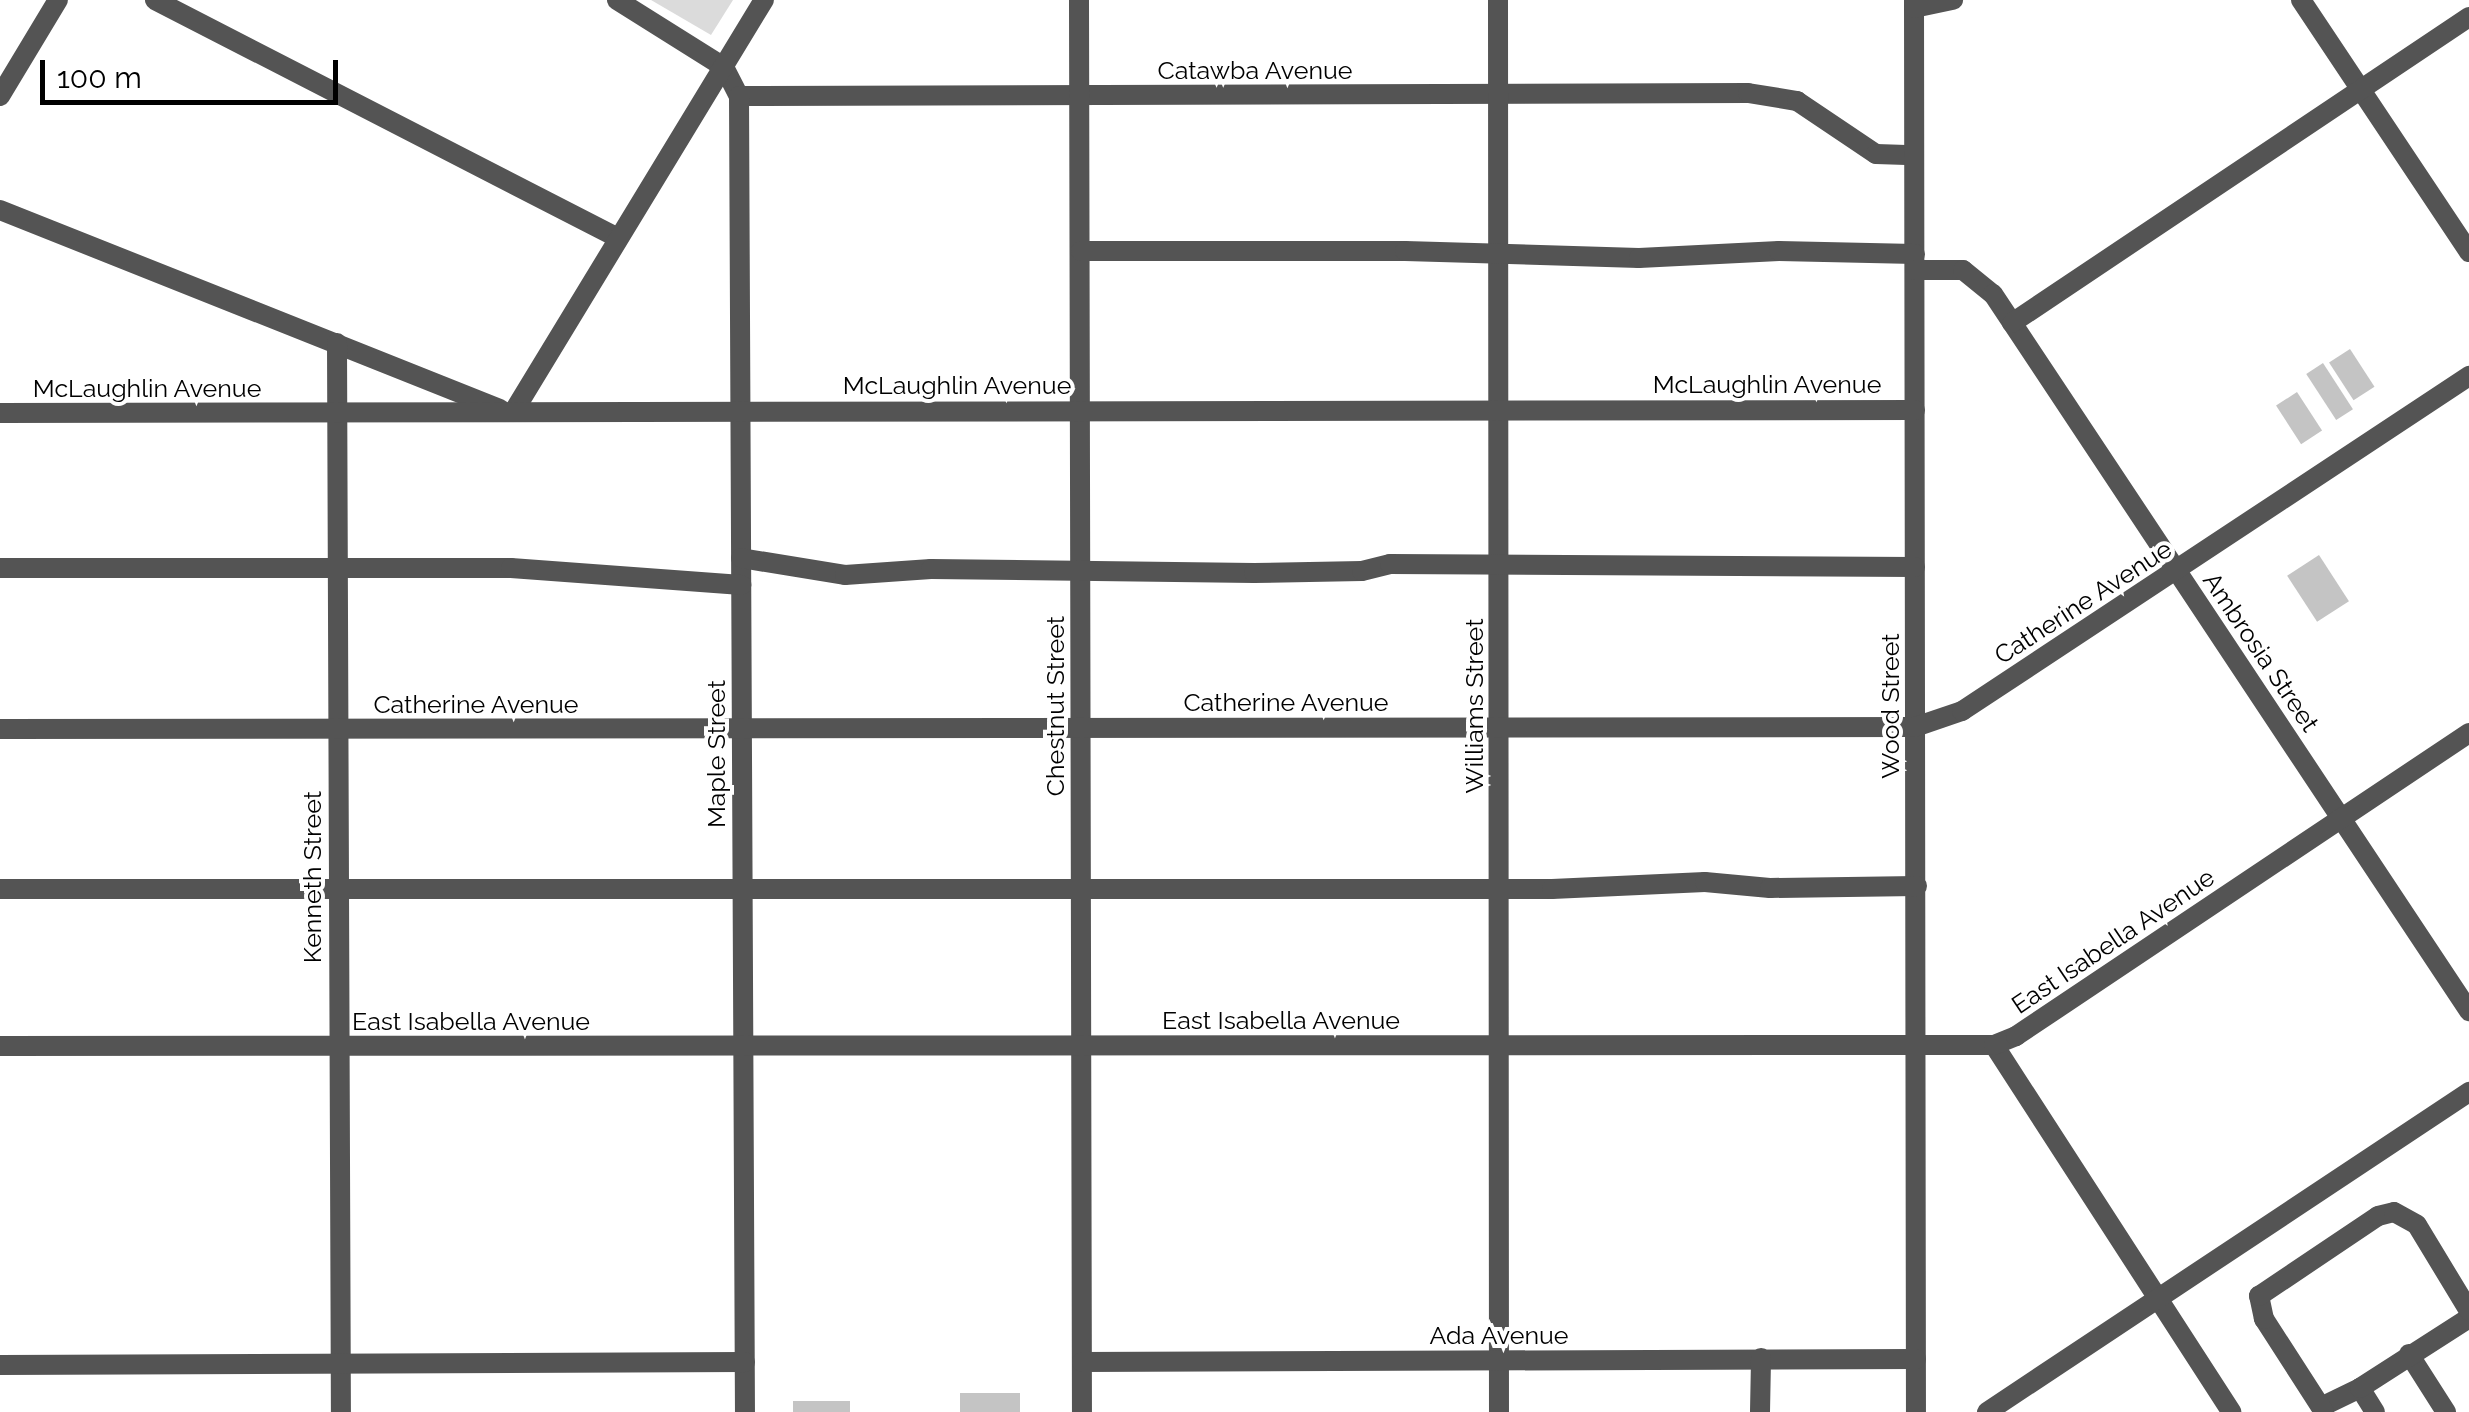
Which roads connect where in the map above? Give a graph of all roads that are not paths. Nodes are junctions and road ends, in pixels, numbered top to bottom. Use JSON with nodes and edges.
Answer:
{"nodes":[{"id":1,"x":58,"y":0,"type":"edge"},
{"id":2,"x":156,"y":0,"type":"edge"},
{"id":3,"x":617,"y":0,"type":"edge"},
{"id":4,"x":764,"y":0,"type":"edge"},
{"id":5,"x":1078,"y":0,"type":"edge"},
{"id":6,"x":1498,"y":0,"type":"edge"},
{"id":7,"x":1953,"y":0,"type":"edge"},
{"id":8,"x":2301,"y":0,"type":"edge"},
{"id":9,"x":1914,"y":4,"type":"edge"},
{"id":10,"x":2469,"y":17,"type":"edge"},
{"id":11,"x":724,"y":68,"type":"junction"},
{"id":12,"x":2361,"y":90,"type":"junction"},
{"id":13,"x":1498,"y":95,"type":"junction"},
{"id":14,"x":0,"y":96,"type":"edge"},
{"id":15,"x":739,"y":96,"type":"junction"},
{"id":16,"x":1081,"y":96,"type":"junction"},
{"id":17,"x":1914,"y":155,"type":"junction"},
{"id":18,"x":0,"y":210,"type":"edge"},
{"id":19,"x":618,"y":238,"type":"junction"},
{"id":20,"x":1081,"y":251,"type":"junction"},
{"id":21,"x":2469,"y":252,"type":"edge"},
{"id":22,"x":1498,"y":254,"type":"junction"},
{"id":23,"x":1915,"y":262,"type":"junction"},
{"id":24,"x":2012,"y":323,"type":"junction"},
{"id":25,"x":337,"y":343,"type":"junction"},
{"id":26,"x":2469,"y":376,"type":"edge"},
{"id":27,"x":1498,"y":408,"type":"junction"},
{"id":28,"x":1081,"y":410,"type":"junction"},
{"id":29,"x":1915,"y":410,"type":"junction"},
{"id":30,"x":741,"y":411,"type":"junction"},
{"id":31,"x":510,"y":412,"type":"junction"},
{"id":32,"x":0,"y":413,"type":"edge"},
{"id":33,"x":340,"y":413,"type":"junction"},
{"id":34,"x":741,"y":558,"type":"junction"},
{"id":35,"x":1498,"y":567,"type":"junction"},
{"id":36,"x":1915,"y":567,"type":"junction"},
{"id":37,"x":0,"y":568,"type":"edge"},
{"id":38,"x":1079,"y":568,"type":"junction"},
{"id":39,"x":337,"y":570,"type":"junction"},
{"id":40,"x":2177,"y":570,"type":"junction"},
{"id":41,"x":741,"y":585,"type":"junction"},
{"id":42,"x":1498,"y":726,"type":"junction"},
{"id":43,"x":1915,"y":727,"type":"junction"},
{"id":44,"x":337,"y":728,"type":"junction"},
{"id":45,"x":1081,"y":728,"type":"junction"},
{"id":46,"x":0,"y":729,"type":"edge"},
{"id":47,"x":741,"y":730,"type":"junction"},
{"id":48,"x":2469,"y":733,"type":"edge"},
{"id":49,"x":2342,"y":818,"type":"junction"},
{"id":50,"x":1917,"y":886,"type":"junction"},
{"id":51,"x":741,"y":888,"type":"junction"},
{"id":52,"x":1080,"y":888,"type":"junction"},
{"id":53,"x":1500,"y":888,"type":"junction"},
{"id":54,"x":0,"y":889,"type":"edge"},
{"id":55,"x":337,"y":889,"type":"junction"},
{"id":56,"x":2469,"y":1011,"type":"edge"},
{"id":57,"x":1916,"y":1044,"type":"junction"},
{"id":58,"x":1994,"y":1044,"type":"junction"},
{"id":59,"x":1080,"y":1045,"type":"junction"},
{"id":60,"x":1498,"y":1045,"type":"junction"},
{"id":61,"x":0,"y":1046,"type":"edge"},
{"id":62,"x":337,"y":1046,"type":"junction"},
{"id":63,"x":743,"y":1046,"type":"junction"},
{"id":64,"x":2469,"y":1092,"type":"edge"},
{"id":65,"x":2158,"y":1299,"type":"junction"},
{"id":66,"x":2469,"y":1315,"type":"edge"},
{"id":67,"x":2410,"y":1354,"type":"junction"},
{"id":68,"x":1762,"y":1358,"type":"junction"},
{"id":69,"x":1916,"y":1359,"type":"junction"},
{"id":70,"x":1499,"y":1360,"type":"junction"},
{"id":71,"x":744,"y":1362,"type":"junction"},
{"id":72,"x":1082,"y":1362,"type":"junction"},
{"id":73,"x":340,"y":1363,"type":"junction"},
{"id":74,"x":0,"y":1365,"type":"edge"},
{"id":75,"x":2360,"y":1388,"type":"junction"},
{"id":76,"x":2323,"y":1410,"type":"edge"},
{"id":77,"x":340,"y":1412,"type":"edge"},
{"id":78,"x":745,"y":1412,"type":"edge"},
{"id":79,"x":1082,"y":1412,"type":"edge"},
{"id":80,"x":1499,"y":1412,"type":"edge"},
{"id":81,"x":1760,"y":1412,"type":"edge"},
{"id":82,"x":1916,"y":1412,"type":"edge"},
{"id":83,"x":1987,"y":1412,"type":"edge"},
{"id":84,"x":2232,"y":1412,"type":"edge"},
{"id":85,"x":2375,"y":1412,"type":"edge"},
{"id":86,"x":2446,"y":1412,"type":"edge"}],
"edges":[{"from":1,"to":14,"type":"street"},
{"from":2,"to":19,"type":"street"},
{"from":3,"to":11,"type":"street"},
{"from":4,"to":11,"type":"street"},
{"from":5,"to":16,"type":"street","name":"Chestnut Street"},
{"from":6,"to":13,"type":"street","name":"Williams Street"},
{"from":7,"to":9,"type":"street"},
{"from":8,"to":12,"type":"street"},
{"from":9,"to":17,"type":"street","name":"Wood Street"},
{"from":10,"to":12,"type":"street"},
{"from":11,"to":15,"type":"street"},
{"from":11,"to":19,"type":"street"},
{"from":12,"to":21,"type":"street"},
{"from":12,"to":24,"type":"street"},
{"from":13,"to":16,"type":"street","name":"Catawba Avenue"},
{"from":13,"to":17,"type":"street","name":"Catawba Avenue"},
{"from":13,"to":22,"type":"street","name":"Williams Street"},
{"from":15,"to":16,"type":"street","name":"Catawba Avenue"},
{"from":15,"to":30,"type":"street","name":"Maple Street"},
{"from":16,"to":20,"type":"street","name":"Chestnut Street"},
{"from":17,"to":23,"type":"street","name":"Wood Street"},
{"from":18,"to":25,"type":"street"},
{"from":19,"to":31,"type":"street"},
{"from":20,"to":22,"type":"street","name":"Ambrosia Street"},
{"from":20,"to":28,"type":"street","name":"Chestnut Street"},
{"from":22,"to":23,"type":"street","name":"Ambrosia Street"},
{"from":22,"to":27,"type":"street","name":"Williams Street"},
{"from":23,"to":24,"type":"street","name":"Ambrosia Street"},
{"from":23,"to":29,"type":"street","name":"Wood Street"},
{"from":24,"to":40,"type":"street","name":"Ambrosia Street"},
{"from":25,"to":31,"type":"street"},
{"from":25,"to":33,"type":"street","name":"Kenneth Street"},
{"from":26,"to":40,"type":"street","name":"Catherine Avenue"},
{"from":27,"to":28,"type":"street","name":"McLaughlin Avenue"},
{"from":27,"to":29,"type":"street","name":"McLaughlin Avenue"},
{"from":27,"to":35,"type":"street","name":"Williams Street"},
{"from":28,"to":30,"type":"street","name":"McLaughlin Avenue"},
{"from":28,"to":38,"type":"street","name":"Chestnut Street"},
{"from":29,"to":36,"type":"street","name":"Wood Street"},
{"from":30,"to":31,"type":"street","name":"McLaughlin Avenue"},
{"from":30,"to":34,"type":"street","name":"Maple Street"},
{"from":31,"to":33,"type":"street","name":"McLaughlin Avenue"},
{"from":32,"to":33,"type":"street","name":"McLaughlin Avenue"},
{"from":33,"to":39,"type":"street","name":"Kenneth Street"},
{"from":34,"to":38,"type":"street"},
{"from":34,"to":41,"type":"street","name":"Maple Street"},
{"from":35,"to":36,"type":"street"},
{"from":35,"to":38,"type":"street"},
{"from":35,"to":42,"type":"street","name":"Williams Street"},
{"from":36,"to":43,"type":"street","name":"Wood Street"},
{"from":37,"to":39,"type":"street"},
{"from":38,"to":45,"type":"street","name":"Chestnut Street"},
{"from":39,"to":41,"type":"street"},
{"from":39,"to":44,"type":"street","name":"Kenneth Street"},
{"from":40,"to":43,"type":"street","name":"Catherine Avenue"},
{"from":40,"to":49,"type":"street","name":"Ambrosia Street"},
{"from":41,"to":47,"type":"street","name":"Maple Street"},
{"from":42,"to":43,"type":"street","name":"Catherine Avenue"},
{"from":42,"to":45,"type":"street","name":"Catherine Avenue"},
{"from":42,"to":53,"type":"street","name":"Williams Street"},
{"from":43,"to":50,"type":"street","name":"Wood Street"},
{"from":44,"to":46,"type":"street","name":"Catherine Avenue"},
{"from":44,"to":47,"type":"street","name":"Catherine Avenue"},
{"from":44,"to":55,"type":"street","name":"Kenneth Street"},
{"from":45,"to":47,"type":"street","name":"Catherine Avenue"},
{"from":45,"to":52,"type":"street","name":"Chestnut Street"},
{"from":47,"to":51,"type":"street","name":"Maple Street"},
{"from":48,"to":49,"type":"street","name":"East Isabella Avenue"},
{"from":49,"to":56,"type":"street","name":"Ambrosia Street"},
{"from":49,"to":58,"type":"street","name":"East Isabella Avenue"},
{"from":50,"to":53,"type":"street"},
{"from":50,"to":57,"type":"street","name":"Wood Street"},
{"from":51,"to":52,"type":"street"},
{"from":51,"to":55,"type":"street"},
{"from":51,"to":63,"type":"street","name":"Maple Street"},
{"from":52,"to":53,"type":"street"},
{"from":52,"to":59,"type":"street","name":"Chestnut Street"},
{"from":53,"to":60,"type":"street","name":"Williams Street"},
{"from":54,"to":55,"type":"street"},
{"from":55,"to":62,"type":"street","name":"Kenneth Street"},
{"from":57,"to":58,"type":"street","name":"East Isabella Avenue"},
{"from":57,"to":60,"type":"street","name":"East Isabella Avenue"},
{"from":57,"to":69,"type":"street","name":"Wood Street"},
{"from":58,"to":65,"type":"street"},
{"from":59,"to":60,"type":"street","name":"East Isabella Avenue"},
{"from":59,"to":63,"type":"street","name":"East Isabella Avenue"},
{"from":59,"to":72,"type":"street","name":"Chestnut Street"},
{"from":60,"to":70,"type":"street","name":"Williams Street"},
{"from":61,"to":62,"type":"street","name":"East Isabella Avenue"},
{"from":62,"to":63,"type":"street","name":"East Isabella Avenue"},
{"from":62,"to":73,"type":"street","name":"Kenneth Street"},
{"from":63,"to":71,"type":"street","name":"Maple Street"},
{"from":64,"to":65,"type":"street"},
{"from":65,"to":83,"type":"street"},
{"from":65,"to":84,"type":"street"},
{"from":66,"to":67,"type":"street"},
{"from":66,"to":76,"type":"street"},
{"from":67,"to":75,"type":"street"},
{"from":67,"to":86,"type":"street"},
{"from":68,"to":69,"type":"street","name":"Ada Avenue"},
{"from":68,"to":70,"type":"street","name":"Ada Avenue"},
{"from":68,"to":81,"type":"street"},
{"from":69,"to":82,"type":"street","name":"Wood Street"},
{"from":70,"to":72,"type":"street","name":"Ada Avenue"},
{"from":70,"to":80,"type":"street","name":"Williams Street"},
{"from":71,"to":73,"type":"street"},
{"from":71,"to":78,"type":"street","name":"Maple Street"},
{"from":72,"to":79,"type":"street","name":"Chestnut Street"},
{"from":73,"to":74,"type":"street"},
{"from":73,"to":77,"type":"street","name":"Kenneth Street"},
{"from":75,"to":76,"type":"street"},
{"from":75,"to":85,"type":"street"}]}
